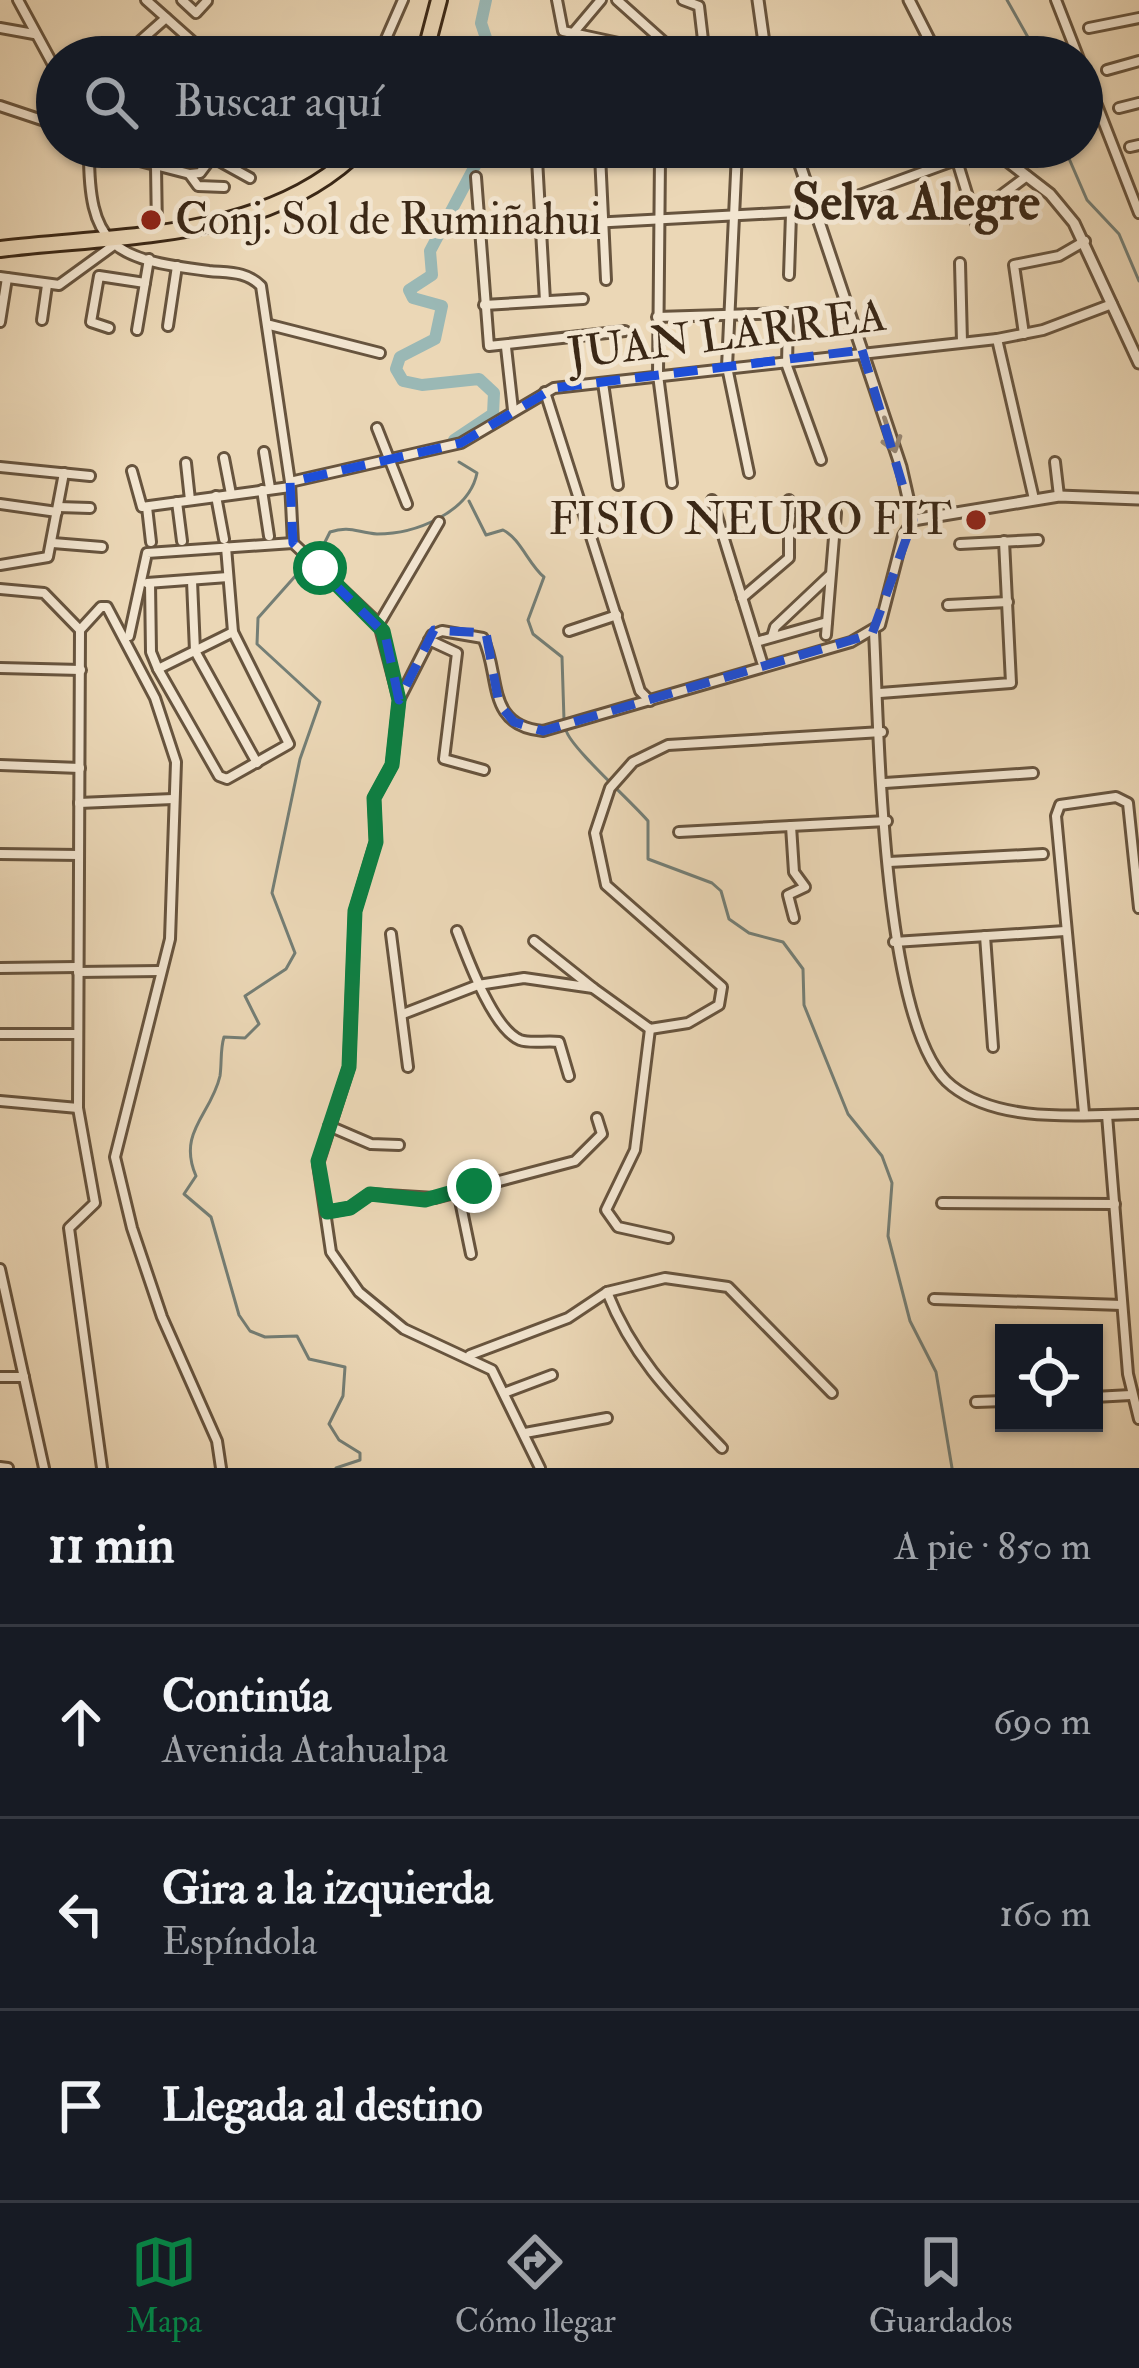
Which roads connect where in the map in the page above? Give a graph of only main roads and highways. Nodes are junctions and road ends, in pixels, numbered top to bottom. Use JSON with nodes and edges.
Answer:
{"nodes":[{"id":1,"x":440,"y":0,"type":"edge"},
{"id":2,"x":430,"y":36,"type":"edge"},
{"id":3,"x":335,"y":168,"type":"edge"},
{"id":4,"x":0,"y":249,"type":"edge"}],
"edges":[{"from":1,"to":2,"type":"highway"},
{"from":3,"to":4,"type":"highway"}]}
